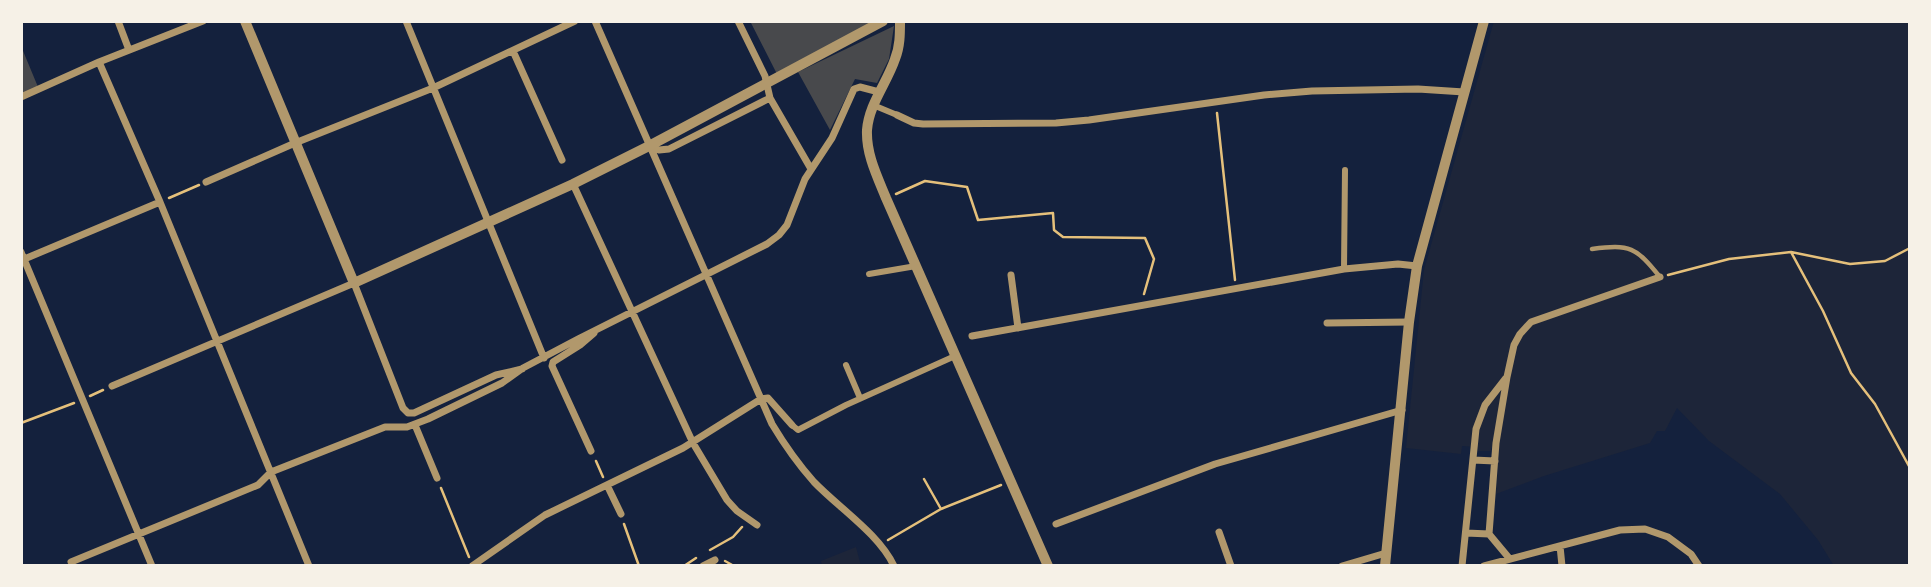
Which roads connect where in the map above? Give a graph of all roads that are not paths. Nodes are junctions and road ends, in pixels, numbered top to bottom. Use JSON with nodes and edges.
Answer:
{"nodes":[{"id":1,"x":118,"y":21,"type":"edge"},
{"id":2,"x":203,"y":21,"type":"edge"},
{"id":3,"x":245,"y":21,"type":"edge"},
{"id":4,"x":406,"y":21,"type":"edge"},
{"id":5,"x":575,"y":21,"type":"edge"},
{"id":6,"x":595,"y":21,"type":"edge"},
{"id":7,"x":738,"y":21,"type":"edge"},
{"id":8,"x":883,"y":21,"type":"edge"},
{"id":9,"x":900,"y":21,"type":"edge"},
{"id":10,"x":1483,"y":21,"type":"edge"},
{"id":11,"x":130,"y":50,"type":"junction"},
{"id":12,"x":513,"y":51,"type":"junction"},
{"id":13,"x":99,"y":62,"type":"junction"},
{"id":14,"x":766,"y":83,"type":"junction"},
{"id":15,"x":433,"y":88,"type":"junction"},
{"id":16,"x":879,"y":92,"type":"junction"},
{"id":17,"x":1464,"y":92,"type":"junction"},
{"id":18,"x":21,"y":97,"type":"edge"},
{"id":19,"x":770,"y":98,"type":"junction"},
{"id":20,"x":873,"y":105,"type":"junction"},
{"id":21,"x":897,"y":115,"type":"joint"},
{"id":22,"x":295,"y":143,"type":"junction"},
{"id":23,"x":649,"y":146,"type":"junction"},
{"id":24,"x":562,"y":160,"type":"dead end"},
{"id":25,"x":811,"y":169,"type":"junction"},
{"id":26,"x":1345,"y":170,"type":"dead end"},
{"id":27,"x":206,"y":183,"type":"road end"},
{"id":28,"x":573,"y":184,"type":"junction"},
{"id":29,"x":160,"y":202,"type":"junction"},
{"id":30,"x":488,"y":222,"type":"junction"},
{"id":31,"x":1592,"y":249,"type":"dead end"},
{"id":32,"x":22,"y":258,"type":"edge"},
{"id":33,"x":916,"y":266,"type":"junction"},
{"id":34,"x":1417,"y":266,"type":"junction"},
{"id":35,"x":1344,"y":269,"type":"junction"},
{"id":36,"x":707,"y":274,"type":"junction"},
{"id":37,"x":869,"y":274,"type":"dead end"},
{"id":38,"x":1011,"y":275,"type":"dead end"},
{"id":39,"x":1660,"y":277,"type":"joint"},
{"id":40,"x":354,"y":283,"type":"junction"},
{"id":41,"x":632,"y":312,"type":"junction"},
{"id":42,"x":1409,"y":322,"type":"junction"},
{"id":43,"x":1327,"y":323,"type":"dead end"},
{"id":44,"x":1018,"y":328,"type":"junction"},
{"id":45,"x":597,"y":329,"type":"junction"},
{"id":46,"x":972,"y":336,"type":"dead end"},
{"id":47,"x":216,"y":341,"type":"junction"},
{"id":48,"x":955,"y":356,"type":"junction"},
{"id":49,"x":544,"y":358,"type":"junction"},
{"id":50,"x":846,"y":365,"type":"dead end"},
{"id":51,"x":523,"y":369,"type":"junction"},
{"id":52,"x":1507,"y":377,"type":"junction"},
{"id":53,"x":112,"y":386,"type":"road end"},
{"id":54,"x":860,"y":398,"type":"junction"},
{"id":55,"x":761,"y":399,"type":"junction"},
{"id":56,"x":1402,"y":411,"type":"junction"},
{"id":57,"x":415,"y":425,"type":"junction"},
{"id":58,"x":792,"y":425,"type":"joint"},
{"id":59,"x":693,"y":443,"type":"junction"},
{"id":60,"x":591,"y":452,"type":"road end"},
{"id":61,"x":1473,"y":460,"type":"junction"},
{"id":62,"x":1495,"y":461,"type":"junction"},
{"id":63,"x":271,"y":472,"type":"junction"},
{"id":64,"x":437,"y":478,"type":"road end"},
{"id":65,"x":607,"y":485,"type":"junction"},
{"id":66,"x":621,"y":514,"type":"road end"},
{"id":67,"x":1056,"y":524,"type":"dead end"},
{"id":68,"x":757,"y":525,"type":"dead end"},
{"id":69,"x":1219,"y":532,"type":"dead end"},
{"id":70,"x":137,"y":533,"type":"junction"},
{"id":71,"x":1466,"y":533,"type":"junction"},
{"id":72,"x":1489,"y":534,"type":"junction"},
{"id":73,"x":1560,"y":546,"type":"junction"},
{"id":74,"x":1387,"y":552,"type":"junction"},
{"id":75,"x":1509,"y":558,"type":"junction"},
{"id":76,"x":715,"y":560,"type":"dead end"},
{"id":77,"x":67,"y":564,"type":"edge"},
{"id":78,"x":152,"y":566,"type":"edge"},
{"id":79,"x":309,"y":566,"type":"edge"},
{"id":80,"x":472,"y":566,"type":"edge"},
{"id":81,"x":703,"y":566,"type":"edge"},
{"id":82,"x":894,"y":566,"type":"edge"},
{"id":83,"x":1048,"y":566,"type":"edge"},
{"id":84,"x":1231,"y":566,"type":"edge"},
{"id":85,"x":1342,"y":566,"type":"edge"},
{"id":86,"x":1385,"y":566,"type":"edge"},
{"id":87,"x":1462,"y":566,"type":"edge"},
{"id":88,"x":1484,"y":566,"type":"edge"},
{"id":89,"x":1562,"y":566,"type":"edge"},
{"id":90,"x":1699,"y":566,"type":"edge"}],
"edges":[{"from":1,"to":11,"type":"street"},
{"from":2,"to":11,"type":"street"},
{"from":3,"to":22,"type":"street"},
{"from":4,"to":15,"type":"street"},
{"from":5,"to":12,"type":"street"},
{"from":6,"to":23,"type":"street"},
{"from":7,"to":14,"type":"street"},
{"from":8,"to":14,"type":"street"},
{"from":9,"to":16,"type":"street"},
{"from":10,"to":17,"type":"street"},
{"from":11,"to":13,"type":"street"},
{"from":12,"to":15,"type":"street"},
{"from":12,"to":24,"type":"street"},
{"from":13,"to":18,"type":"street"},
{"from":13,"to":29,"type":"street"},
{"from":14,"to":19,"type":"street"},
{"from":14,"to":23,"type":"street"},
{"from":15,"to":22,"type":"street"},
{"from":15,"to":30,"type":"street"},
{"from":16,"to":20,"type":"street"},
{"from":16,"to":25,"type":"street"},
{"from":17,"to":21,"type":"street"},
{"from":17,"to":34,"type":"street"},
{"from":19,"to":23,"type":"street"},
{"from":19,"to":25,"type":"street"},
{"from":20,"to":21,"type":"street"},
{"from":20,"to":33,"type":"street"},
{"from":22,"to":27,"type":"street"},
{"from":22,"to":40,"type":"street"},
{"from":23,"to":28,"type":"street"},
{"from":23,"to":36,"type":"street"},
{"from":25,"to":36,"type":"street"},
{"from":26,"to":35,"type":"street"},
{"from":28,"to":30,"type":"street"},
{"from":28,"to":41,"type":"street"},
{"from":29,"to":32,"type":"street"},
{"from":29,"to":47,"type":"street"},
{"from":30,"to":40,"type":"street"},
{"from":30,"to":49,"type":"street"},
{"from":31,"to":39,"type":"lane"},
{"from":32,"to":70,"type":"street"},
{"from":33,"to":37,"type":"street"},
{"from":33,"to":48,"type":"street"},
{"from":34,"to":35,"type":"street"},
{"from":34,"to":42,"type":"street"},
{"from":35,"to":44,"type":"street"},
{"from":36,"to":41,"type":"street"},
{"from":36,"to":55,"type":"street"},
{"from":38,"to":44,"type":"street"},
{"from":39,"to":52,"type":"street"},
{"from":40,"to":47,"type":"street"},
{"from":40,"to":51,"type":"street"},
{"from":41,"to":45,"type":"street"},
{"from":41,"to":59,"type":"street"},
{"from":42,"to":43,"type":"street"},
{"from":42,"to":56,"type":"street"},
{"from":44,"to":46,"type":"street"},
{"from":45,"to":49,"type":"street"},
{"from":45,"to":60,"type":"street"},
{"from":47,"to":53,"type":"street"},
{"from":47,"to":63,"type":"street"},
{"from":48,"to":54,"type":"street"},
{"from":48,"to":83,"type":"street"},
{"from":49,"to":51,"type":"street"},
{"from":50,"to":54,"type":"street"},
{"from":51,"to":57,"type":"street"},
{"from":52,"to":61,"type":"street"},
{"from":52,"to":62,"type":"street"},
{"from":54,"to":58,"type":"street"},
{"from":55,"to":58,"type":"street"},
{"from":55,"to":59,"type":"street"},
{"from":55,"to":82,"type":"street"},
{"from":56,"to":67,"type":"street"},
{"from":56,"to":74,"type":"street"},
{"from":57,"to":63,"type":"street"},
{"from":57,"to":64,"type":"street"},
{"from":59,"to":65,"type":"street"},
{"from":59,"to":68,"type":"street"},
{"from":61,"to":62,"type":"street"},
{"from":61,"to":71,"type":"street"},
{"from":62,"to":72,"type":"street"},
{"from":63,"to":70,"type":"street"},
{"from":63,"to":79,"type":"street"},
{"from":65,"to":66,"type":"street"},
{"from":65,"to":80,"type":"street"},
{"from":69,"to":84,"type":"street"},
{"from":70,"to":77,"type":"street"},
{"from":70,"to":78,"type":"street"},
{"from":71,"to":72,"type":"street"},
{"from":71,"to":87,"type":"street"},
{"from":72,"to":75,"type":"street"},
{"from":73,"to":75,"type":"street"},
{"from":73,"to":89,"type":"street"},
{"from":73,"to":90,"type":"street"},
{"from":74,"to":85,"type":"street"},
{"from":74,"to":86,"type":"street"},
{"from":75,"to":88,"type":"street"},
{"from":76,"to":81,"type":"street"}]}
